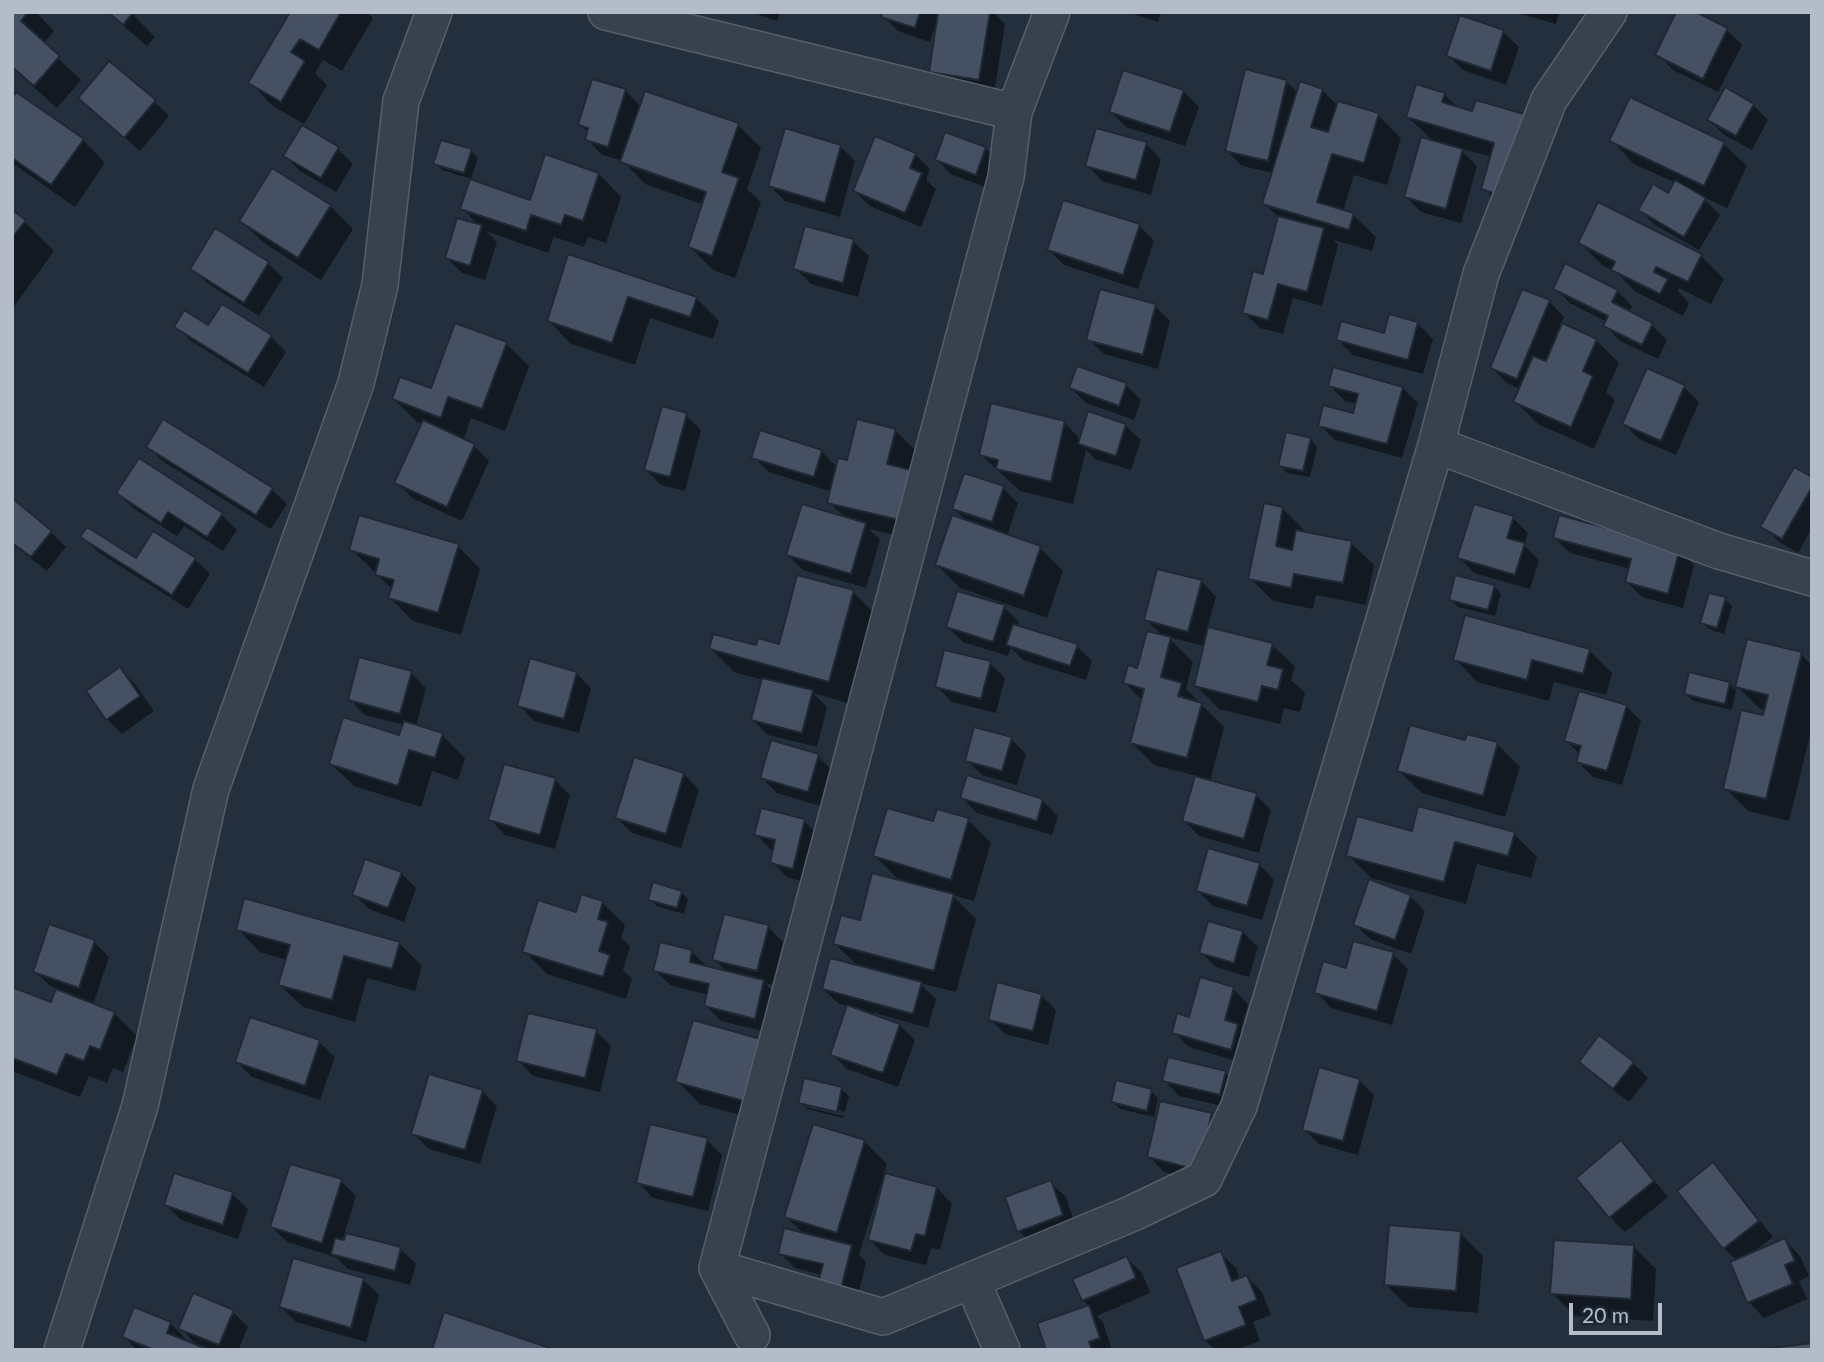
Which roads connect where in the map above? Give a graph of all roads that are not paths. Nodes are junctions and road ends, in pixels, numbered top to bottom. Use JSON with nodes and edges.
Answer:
{"nodes":[{"id":1,"x":434,"y":12,"type":"edge"},
{"id":2,"x":606,"y":12,"type":"edge"},
{"id":3,"x":1052,"y":12,"type":"edge"},
{"id":4,"x":1609,"y":12,"type":"edge"},
{"id":5,"x":1014,"y":112,"type":"junction"},
{"id":6,"x":1436,"y":445,"type":"junction"},
{"id":7,"x":1812,"y":578,"type":"edge"},
{"id":8,"x":718,"y":1268,"type":"junction"},
{"id":9,"x":972,"y":1281,"type":"junction"},
{"id":10,"x":752,"y":1335,"type":"dead end"},
{"id":11,"x":62,"y":1350,"type":"edge"},
{"id":12,"x":1002,"y":1350,"type":"edge"}],
"edges":[{"from":1,"to":11,"type":"street"},
{"from":2,"to":5,"type":"street"},
{"from":3,"to":5,"type":"street"},
{"from":4,"to":6,"type":"street"},
{"from":5,"to":8,"type":"street"},
{"from":6,"to":7,"type":"street"},
{"from":6,"to":9,"type":"street"},
{"from":8,"to":9,"type":"street"},
{"from":8,"to":10,"type":"street"},
{"from":9,"to":12,"type":"street"}]}
